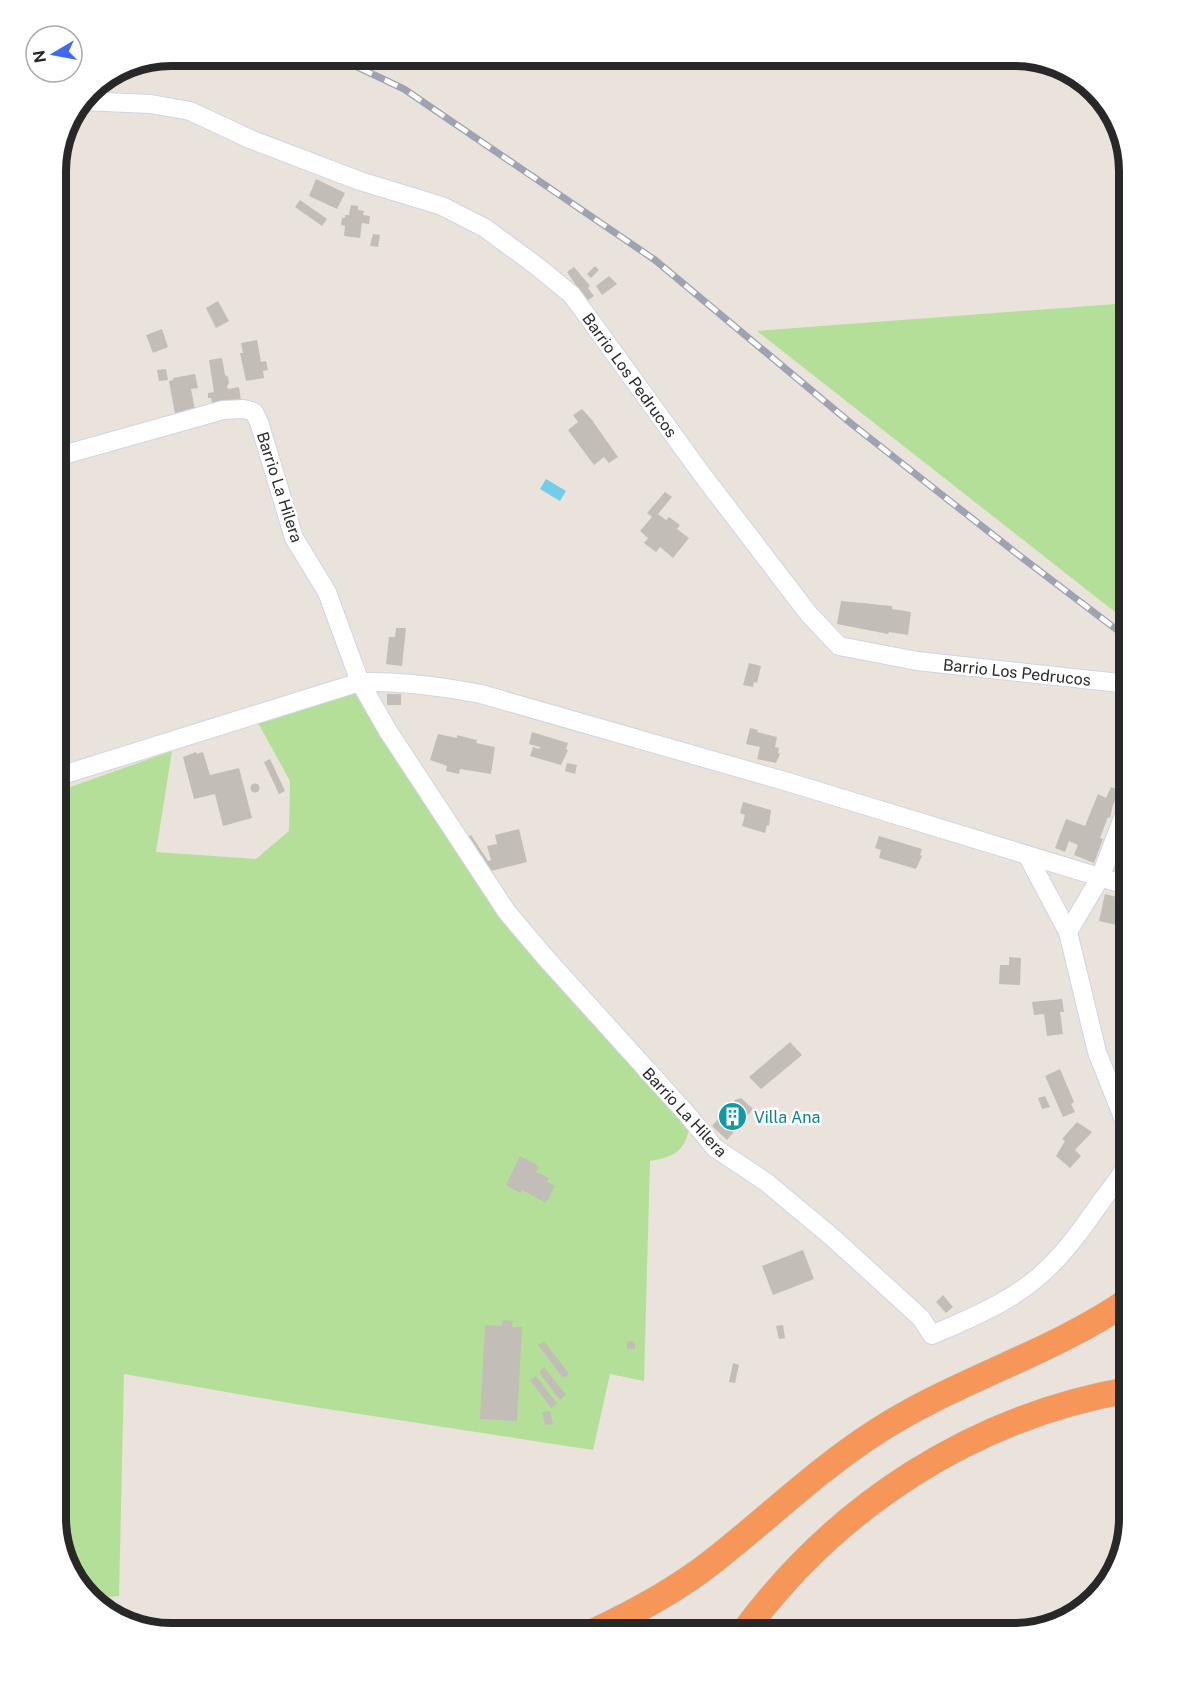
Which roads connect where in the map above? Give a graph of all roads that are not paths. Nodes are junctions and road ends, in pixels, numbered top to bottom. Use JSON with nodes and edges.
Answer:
{"nodes":[{"id":1,"x":93,"y":101,"type":"edge"},
{"id":2,"x":66,"y":454,"type":"edge"},
{"id":3,"x":360,"y":682,"type":"junction"},
{"id":4,"x":1119,"y":683,"type":"edge"},
{"id":5,"x":66,"y":774,"type":"edge"},
{"id":6,"x":1119,"y":830,"type":"edge"},
{"id":7,"x":1027,"y":855,"type":"junction"},
{"id":8,"x":1100,"y":878,"type":"junction"},
{"id":9,"x":1119,"y":883,"type":"edge"},
{"id":10,"x":1068,"y":932,"type":"junction"},
{"id":11,"x":1119,"y":1107,"type":"edge"},
{"id":12,"x":1119,"y":1177,"type":"edge"},
{"id":13,"x":1119,"y":1306,"type":"edge"},
{"id":14,"x":1119,"y":1393,"type":"edge"},
{"id":15,"x":612,"y":1623,"type":"edge"},
{"id":16,"x":751,"y":1623,"type":"edge"}],
"edges":[{"from":1,"to":4,"type":"street","name":"Barrio Los Pedrucos"},
{"from":2,"to":3,"type":"street","name":"Barrio La Hilera"},
{"from":3,"to":5,"type":"street"},
{"from":3,"to":7,"type":"street"},
{"from":3,"to":12,"type":"street","name":"Barrio La Hilera"},
{"from":6,"to":8,"type":"street"},
{"from":7,"to":8,"type":"street"},
{"from":7,"to":10,"type":"street"},
{"from":8,"to":9,"type":"street"},
{"from":8,"to":10,"type":"street"},
{"from":10,"to":11,"type":"street"},
{"from":13,"to":15,"type":"highway"},
{"from":14,"to":16,"type":"highway"}]}
